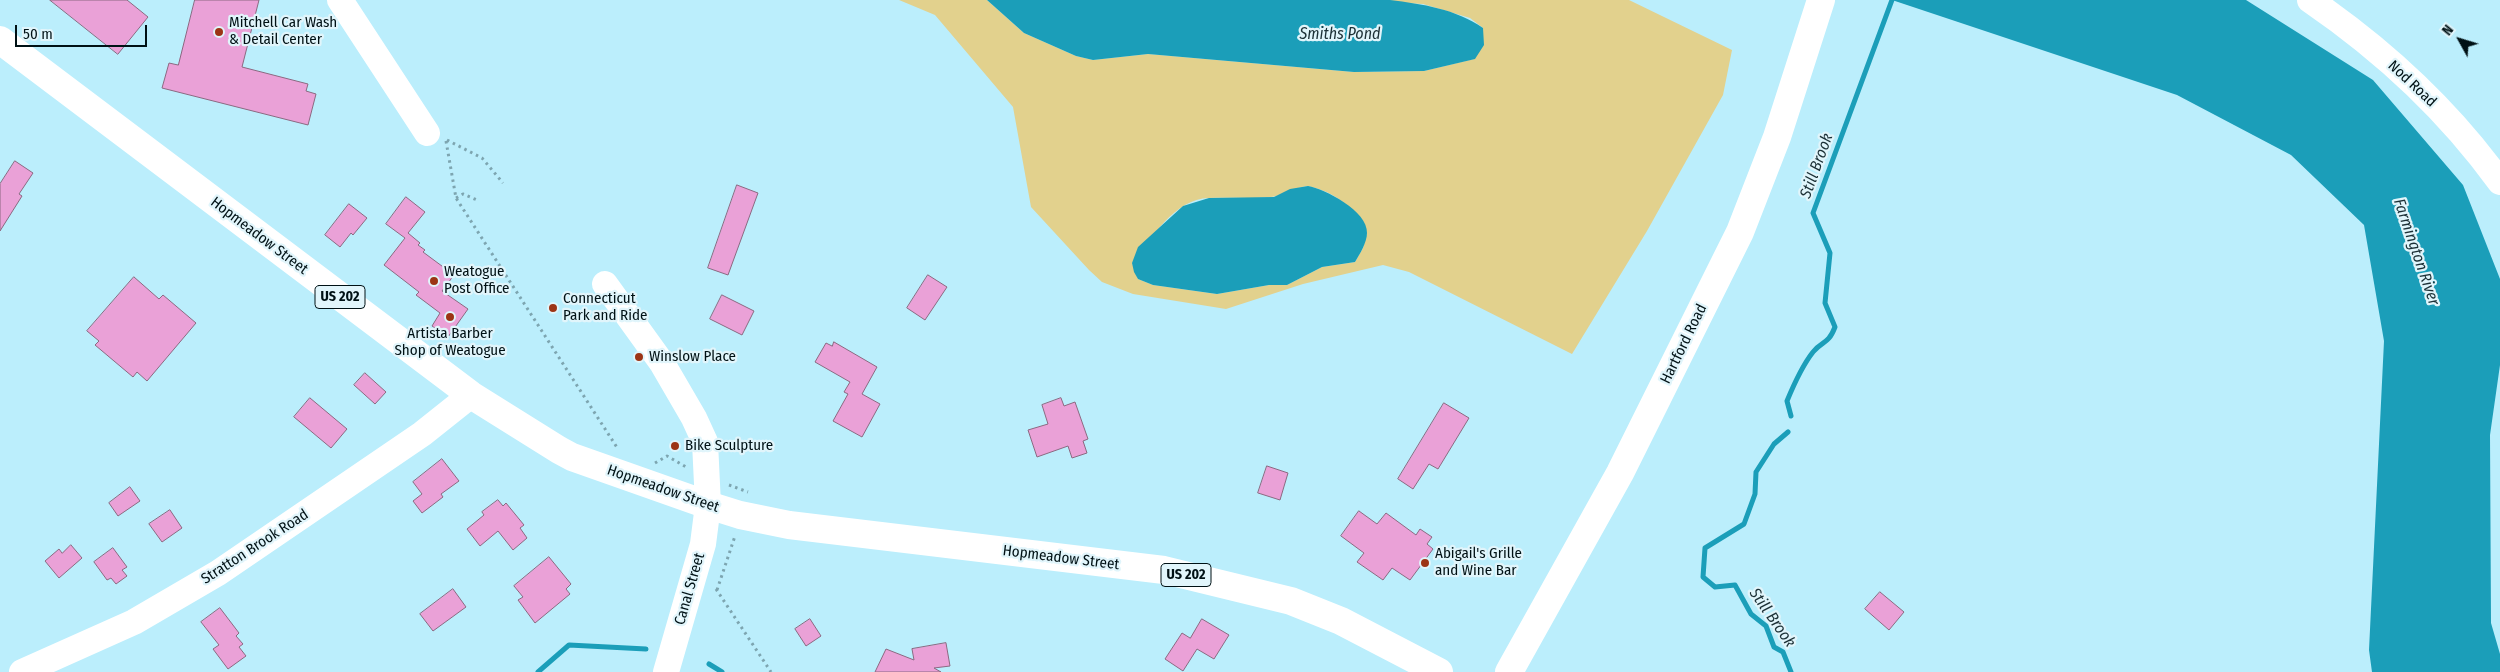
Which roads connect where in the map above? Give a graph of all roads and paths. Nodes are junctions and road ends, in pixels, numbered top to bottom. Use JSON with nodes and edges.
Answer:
{"nodes":[{"id":1,"x":340,"y":0,"type":"edge"},
{"id":2,"x":2310,"y":0,"type":"edge"},
{"id":3,"x":1820,"y":2,"type":"edge"},
{"id":4,"x":0,"y":40,"type":"edge"},
{"id":5,"x":428,"y":133,"type":"joint"},
{"id":6,"x":2500,"y":182,"type":"edge"},
{"id":7,"x":503,"y":183,"type":"dead end"},
{"id":8,"x":456,"y":198,"type":"dead end"},
{"id":9,"x":477,"y":200,"type":"dead end"},
{"id":10,"x":465,"y":214,"type":"dead end"},
{"id":11,"x":605,"y":284,"type":"dead end"},
{"id":12,"x":471,"y":395,"type":"junction"},
{"id":13,"x":615,"y":447,"type":"dead end"},
{"id":14,"x":708,"y":505,"type":"junction"},
{"id":15,"x":733,"y":541,"type":"dead end"},
{"id":16,"x":672,"y":666,"type":"edge"},
{"id":17,"x":22,"y":672,"type":"edge"},
{"id":18,"x":771,"y":672,"type":"edge"},
{"id":19,"x":1439,"y":672,"type":"edge"},
{"id":20,"x":1510,"y":672,"type":"edge"}],
"edges":[{"from":1,"to":5,"type":"street"},
{"from":2,"to":6,"type":"street","name":"Nod Road"},
{"from":3,"to":20,"type":"main road","name":"Hartford Road"},
{"from":4,"to":12,"type":"main road","name":"Hopmeadow Street","number":"US 202"},
{"from":5,"to":7,"type":"path"},
{"from":8,"to":9,"type":"path"},
{"from":10,"to":13,"type":"path"},
{"from":11,"to":14,"type":"street"},
{"from":12,"to":14,"type":"main road","name":"Hopmeadow Street","number":"US 202"},
{"from":12,"to":17,"type":"street","name":"Stratton Brook Road"},
{"from":14,"to":16,"type":"street","name":"Canal Street"},
{"from":14,"to":19,"type":"main road","name":"Hopmeadow Street","number":"US 202"},
{"from":15,"to":18,"type":"path"}]}
